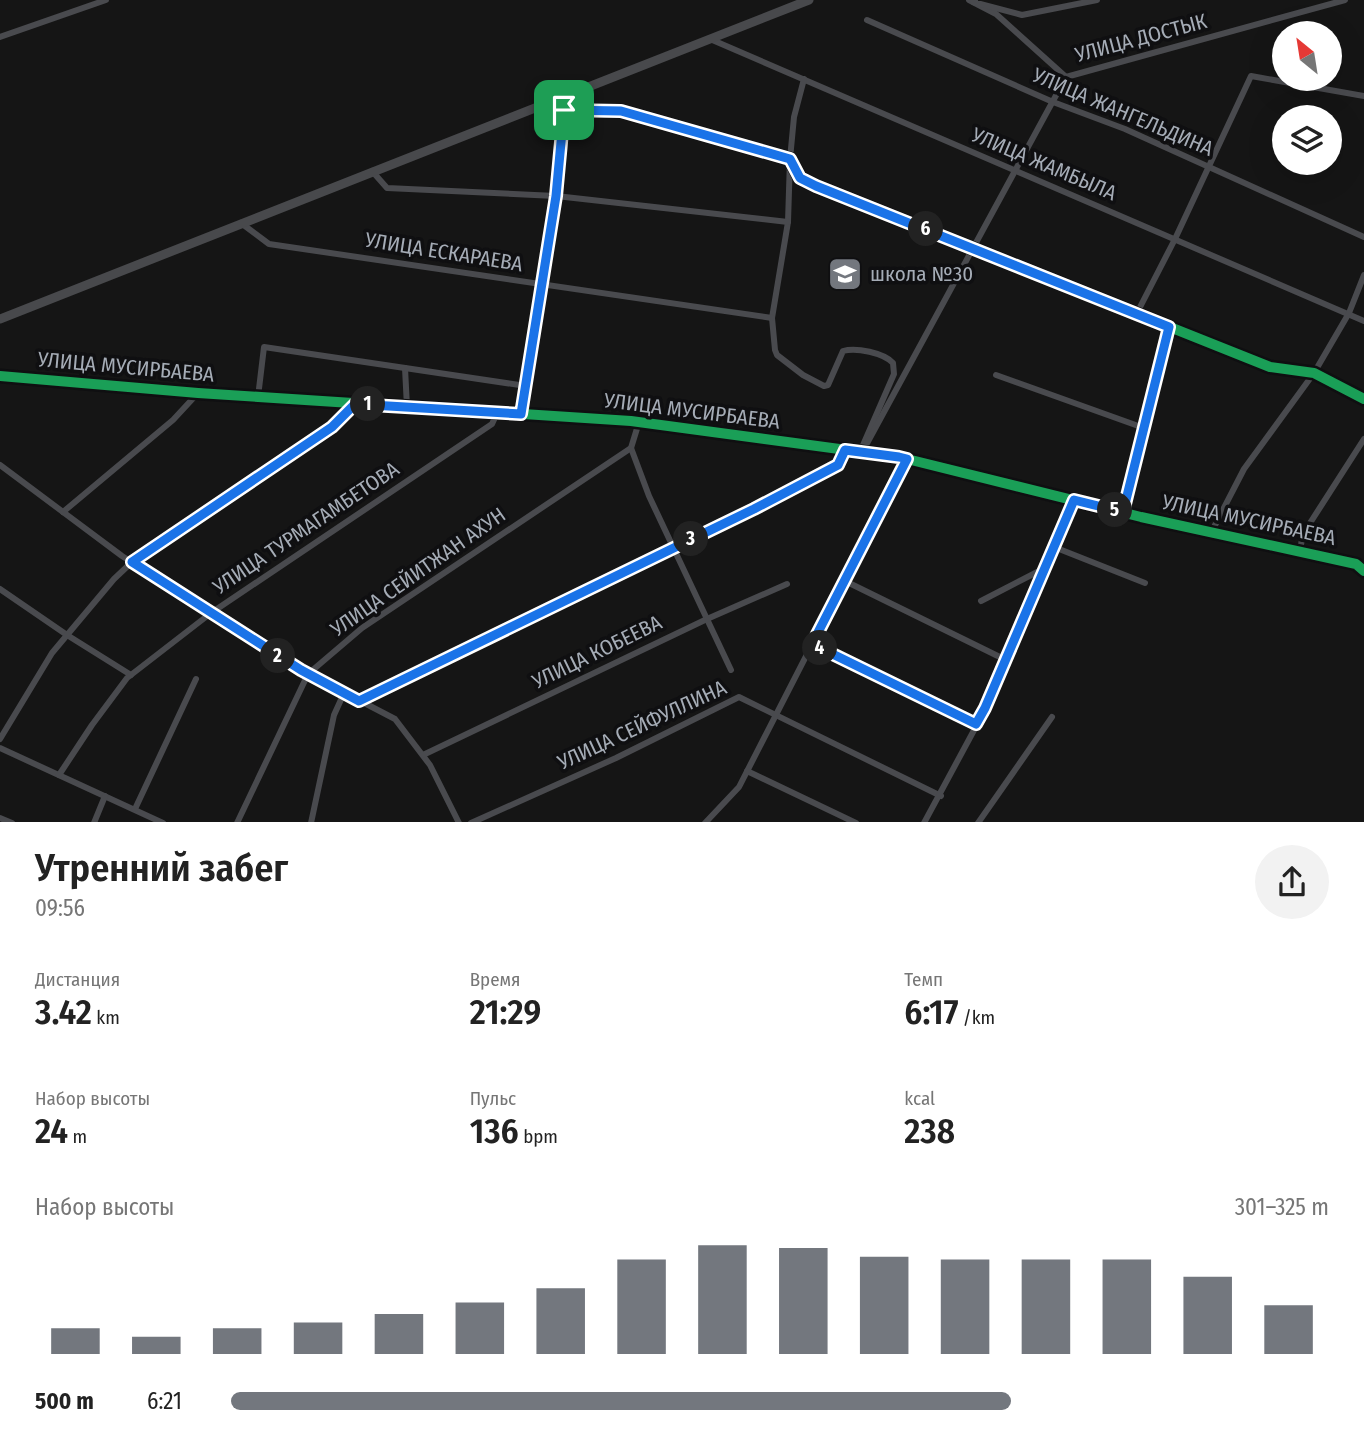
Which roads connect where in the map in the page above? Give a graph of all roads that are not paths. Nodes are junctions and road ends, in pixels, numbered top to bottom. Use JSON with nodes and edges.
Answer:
{"nodes":[{"id":1,"x":106,"y":0,"type":"edge"},
{"id":2,"x":809,"y":0,"type":"edge"},
{"id":3,"x":1097,"y":0,"type":"edge"},
{"id":4,"x":1345,"y":0,"type":"edge"},
{"id":5,"x":972,"y":1,"type":"edge"},
{"id":6,"x":867,"y":20,"type":"dead end"},
{"id":7,"x":0,"y":37,"type":"edge"},
{"id":8,"x":710,"y":39,"type":"junction"},
{"id":9,"x":1066,"y":77,"type":"junction"},
{"id":10,"x":804,"y":79,"type":"junction"},
{"id":11,"x":573,"y":92,"type":"junction"},
{"id":12,"x":1364,"y":96,"type":"edge"},
{"id":13,"x":1053,"y":102,"type":"junction"},
{"id":14,"x":564,"y":110,"type":"junction"},
{"id":15,"x":790,"y":159,"type":"junction"},
{"id":16,"x":1208,"y":167,"type":"junction"},
{"id":17,"x":372,"y":171,"type":"junction"},
{"id":18,"x":1016,"y":171,"type":"junction"},
{"id":19,"x":556,"y":196,"type":"junction"},
{"id":20,"x":788,"y":222,"type":"junction"},
{"id":21,"x":241,"y":223,"type":"junction"},
{"id":22,"x":1364,"y":237,"type":"edge"},
{"id":23,"x":1175,"y":239,"type":"junction"},
{"id":24,"x":974,"y":247,"type":"junction"},
{"id":25,"x":1364,"y":275,"type":"edge"},
{"id":26,"x":542,"y":285,"type":"junction"},
{"id":27,"x":1137,"y":313,"type":"junction"},
{"id":28,"x":1349,"y":313,"type":"junction"},
{"id":29,"x":772,"y":318,"type":"junction"},
{"id":30,"x":0,"y":319,"type":"edge"},
{"id":31,"x":1364,"y":321,"type":"edge"},
{"id":32,"x":1169,"y":327,"type":"junction"},
{"id":33,"x":405,"y":368,"type":"junction"},
{"id":34,"x":1314,"y":373,"type":"junction"},
{"id":35,"x":996,"y":375,"type":"dead end"},
{"id":36,"x":0,"y":376,"type":"edge"},
{"id":37,"x":526,"y":386,"type":"junction"},
{"id":38,"x":198,"y":393,"type":"junction"},
{"id":39,"x":258,"y":397,"type":"junction"},
{"id":40,"x":1364,"y":399,"type":"edge"},
{"id":41,"x":355,"y":404,"type":"junction"},
{"id":42,"x":407,"y":407,"type":"junction"},
{"id":43,"x":497,"y":413,"type":"junction"},
{"id":44,"x":521,"y":414,"type":"junction"},
{"id":45,"x":639,"y":422,"type":"junction"},
{"id":46,"x":1144,"y":428,"type":"junction"},
{"id":47,"x":1364,"y":439,"type":"edge"},
{"id":48,"x":631,"y":448,"type":"junction"},
{"id":49,"x":845,"y":450,"type":"junction"},
{"id":50,"x":861,"y":452,"type":"junction"},
{"id":51,"x":907,"y":459,"type":"junction"},
{"id":52,"x":0,"y":465,"type":"edge"},
{"id":53,"x":1074,"y":500,"type":"junction"},
{"id":54,"x":62,"y":512,"type":"junction"},
{"id":55,"x":1123,"y":512,"type":"junction"},
{"id":56,"x":1212,"y":531,"type":"junction"},
{"id":57,"x":1054,"y":547,"type":"junction"},
{"id":58,"x":674,"y":548,"type":"junction"},
{"id":59,"x":1300,"y":550,"type":"junction"},
{"id":60,"x":132,"y":562,"type":"junction"},
{"id":61,"x":1045,"y":568,"type":"junction"},
{"id":62,"x":1364,"y":572,"type":"edge"},
{"id":63,"x":845,"y":581,"type":"junction"},
{"id":64,"x":1145,"y":583,"type":"dead end"},
{"id":65,"x":787,"y":584,"type":"dead end"},
{"id":66,"x":0,"y":589,"type":"edge"},
{"id":67,"x":981,"y":601,"type":"dead end"},
{"id":68,"x":211,"y":613,"type":"junction"},
{"id":69,"x":708,"y":619,"type":"junction"},
{"id":70,"x":67,"y":635,"type":"junction"},
{"id":71,"x":812,"y":644,"type":"junction"},
{"id":72,"x":1006,"y":660,"type":"junction"},
{"id":73,"x":731,"y":670,"type":"dead end"},
{"id":74,"x":308,"y":674,"type":"junction"},
{"id":75,"x":131,"y":675,"type":"junction"},
{"id":76,"x":196,"y":679,"type":"dead end"},
{"id":77,"x":344,"y":693,"type":"junction"},
{"id":78,"x":359,"y":701,"type":"junction"},
{"id":79,"x":776,"y":715,"type":"junction"},
{"id":80,"x":1052,"y":718,"type":"dead end"},
{"id":81,"x":976,"y":724,"type":"junction"},
{"id":82,"x":0,"y":740,"type":"edge"},
{"id":83,"x":0,"y":748,"type":"edge"},
{"id":84,"x":423,"y":755,"type":"junction"},
{"id":85,"x":747,"y":771,"type":"junction"},
{"id":86,"x":59,"y":775,"type":"junction"},
{"id":87,"x":105,"y":796,"type":"junction"},
{"id":88,"x":940,"y":796,"type":"junction"},
{"id":89,"x":135,"y":809,"type":"junction"},
{"id":90,"x":0,"y":818,"type":"edge"},
{"id":91,"x":12,"y":822,"type":"edge"},
{"id":92,"x":94,"y":822,"type":"edge"},
{"id":93,"x":163,"y":822,"type":"edge"},
{"id":94,"x":237,"y":822,"type":"edge"},
{"id":95,"x":311,"y":822,"type":"edge"},
{"id":96,"x":459,"y":822,"type":"edge"},
{"id":97,"x":471,"y":822,"type":"edge"},
{"id":98,"x":705,"y":822,"type":"edge"},
{"id":99,"x":856,"y":822,"type":"edge"},
{"id":100,"x":925,"y":822,"type":"edge"},
{"id":101,"x":978,"y":822,"type":"edge"}],
"edges":[{"from":1,"to":7,"type":"street"},
{"from":2,"to":8,"type":"street"},
{"from":3,"to":5,"type":"street"},
{"from":4,"to":9,"type":"street","name":"УЛИЦА ДОСТЫК"},
{"from":5,"to":9,"type":"street"},
{"from":6,"to":13,"type":"street","name":"УЛИЦА ЖАНГЕЛЬДИНА"},
{"from":8,"to":10,"type":"street","name":"УЛИЦА ЖАМБЫЛА"},
{"from":8,"to":11,"type":"street"},
{"from":9,"to":13,"type":"street"},
{"from":10,"to":15,"type":"street"},
{"from":10,"to":18,"type":"street","name":"УЛИЦА ЖАМБЫЛА"},
{"from":11,"to":14,"type":"street"},
{"from":11,"to":17,"type":"street"},
{"from":12,"to":16,"type":"street"},
{"from":13,"to":16,"type":"street","name":"УЛИЦА ЖАНГЕЛЬДИНА"},
{"from":13,"to":18,"type":"street"},
{"from":14,"to":15,"type":"street"},
{"from":14,"to":19,"type":"street"},
{"from":15,"to":20,"type":"street"},
{"from":15,"to":24,"type":"street"},
{"from":16,"to":22,"type":"street","name":"УЛИЦА ЖАНГЕЛЬДИНА"},
{"from":16,"to":23,"type":"street"},
{"from":17,"to":19,"type":"street"},
{"from":17,"to":21,"type":"street"},
{"from":18,"to":23,"type":"street","name":"УЛИЦА ЖАМБЫЛА"},
{"from":18,"to":24,"type":"street"},
{"from":19,"to":20,"type":"street"},
{"from":19,"to":26,"type":"street"},
{"from":20,"to":29,"type":"street"},
{"from":21,"to":26,"type":"street","name":"УЛИЦА ЕСКАРАЕВА"},
{"from":21,"to":30,"type":"street"},
{"from":23,"to":27,"type":"street"},
{"from":23,"to":28,"type":"street","name":"УЛИЦА ЖАМБЫЛА"},
{"from":24,"to":27,"type":"street"},
{"from":24,"to":50,"type":"street"},
{"from":25,"to":28,"type":"street"},
{"from":26,"to":29,"type":"street","name":"УЛИЦА ЕСКАРАЕВА"},
{"from":26,"to":37,"type":"street"},
{"from":27,"to":32,"type":"street"},
{"from":28,"to":31,"type":"street","name":"УЛИЦА ЖАМБЫЛА"},
{"from":28,"to":34,"type":"street"},
{"from":29,"to":50,"type":"street"},
{"from":32,"to":34,"type":"street"},
{"from":32,"to":46,"type":"street"},
{"from":33,"to":37,"type":"street"},
{"from":33,"to":39,"type":"street"},
{"from":33,"to":42,"type":"street"},
{"from":34,"to":40,"type":"street"},
{"from":34,"to":56,"type":"street"},
{"from":35,"to":46,"type":"street"},
{"from":36,"to":38,"type":"street","name":"УЛИЦА МУСИРБАЕВА"},
{"from":37,"to":44,"type":"street"},
{"from":38,"to":39,"type":"street","name":"УЛИЦА МУСИРБАЕВА"},
{"from":38,"to":54,"type":"street"},
{"from":39,"to":41,"type":"street","name":"УЛИЦА МУСИРБАЕВА"},
{"from":41,"to":42,"type":"street","name":"УЛИЦА МУСИРБАЕВА"},
{"from":41,"to":60,"type":"street"},
{"from":42,"to":43,"type":"street","name":"УЛИЦА МУСИРБАЕВА"},
{"from":43,"to":44,"type":"street","name":"УЛИЦА МУСИРБАЕВА"},
{"from":43,"to":68,"type":"street","name":"УЛИЦА ТУРМАГАМБЕТОВА"},
{"from":44,"to":45,"type":"street","name":"УЛИЦА МУСИРБАЕВА"},
{"from":45,"to":48,"type":"street"},
{"from":45,"to":49,"type":"street","name":"УЛИЦА МУСИРБАЕВА"},
{"from":46,"to":55,"type":"street"},
{"from":47,"to":59,"type":"street"},
{"from":48,"to":58,"type":"street"},
{"from":48,"to":74,"type":"street","name":"УЛИЦА СЕЙИТЖАН АХУН"},
{"from":49,"to":50,"type":"street","name":"УЛИЦА МУСИРБАЕВА"},
{"from":49,"to":58,"type":"street"},
{"from":50,"to":51,"type":"street","name":"УЛИЦА МУСИРБАЕВА"},
{"from":51,"to":53,"type":"street","name":"УЛИЦА МУСИРБАЕВА"},
{"from":51,"to":63,"type":"street"},
{"from":52,"to":54,"type":"street"},
{"from":53,"to":55,"type":"street","name":"УЛИЦА МУСИРБАЕВА"},
{"from":53,"to":57,"type":"street"},
{"from":54,"to":60,"type":"street"},
{"from":55,"to":56,"type":"street","name":"УЛИЦА МУСИРБАЕВА"},
{"from":56,"to":59,"type":"street","name":"УЛИЦА МУСИРБАЕВА"},
{"from":57,"to":61,"type":"street"},
{"from":57,"to":64,"type":"street"},
{"from":58,"to":69,"type":"street"},
{"from":58,"to":78,"type":"street"},
{"from":59,"to":62,"type":"street","name":"УЛИЦА МУСИРБАЕВА"},
{"from":60,"to":68,"type":"street"},
{"from":60,"to":70,"type":"street"},
{"from":61,"to":67,"type":"street"},
{"from":61,"to":72,"type":"street"},
{"from":63,"to":71,"type":"street"},
{"from":63,"to":72,"type":"street"},
{"from":65,"to":69,"type":"street","name":"УЛИЦА КОБЕЕВА"},
{"from":66,"to":70,"type":"street"},
{"from":68,"to":74,"type":"street"},
{"from":68,"to":75,"type":"street","name":"УЛИЦА ТУРМАГАМБЕТОВА"},
{"from":69,"to":73,"type":"street"},
{"from":69,"to":84,"type":"street","name":"УЛИЦА КОБЕЕВА"},
{"from":70,"to":75,"type":"street"},
{"from":70,"to":82,"type":"street"},
{"from":71,"to":79,"type":"street"},
{"from":71,"to":81,"type":"street"},
{"from":72,"to":81,"type":"street"},
{"from":74,"to":77,"type":"street"},
{"from":74,"to":94,"type":"street","name":"УЛИЦА СЕЙИТЖАН АХУН"},
{"from":75,"to":86,"type":"street","name":"УЛИЦА ТУРМАГАМБЕТОВА"},
{"from":76,"to":89,"type":"street"},
{"from":77,"to":78,"type":"street"},
{"from":77,"to":95,"type":"street"},
{"from":78,"to":84,"type":"street"},
{"from":79,"to":85,"type":"street"},
{"from":79,"to":88,"type":"street","name":"УЛИЦА СЕЙФУЛЛИНА"},
{"from":79,"to":97,"type":"street","name":"УЛИЦА СЕЙФУЛЛИНА"},
{"from":80,"to":101,"type":"street"},
{"from":81,"to":88,"type":"street"},
{"from":83,"to":86,"type":"street"},
{"from":84,"to":96,"type":"street"},
{"from":85,"to":98,"type":"street"},
{"from":85,"to":99,"type":"street"},
{"from":86,"to":87,"type":"street"},
{"from":87,"to":89,"type":"street"},
{"from":87,"to":92,"type":"street"},
{"from":88,"to":100,"type":"street"},
{"from":89,"to":93,"type":"street"},
{"from":90,"to":91,"type":"street"}]}
